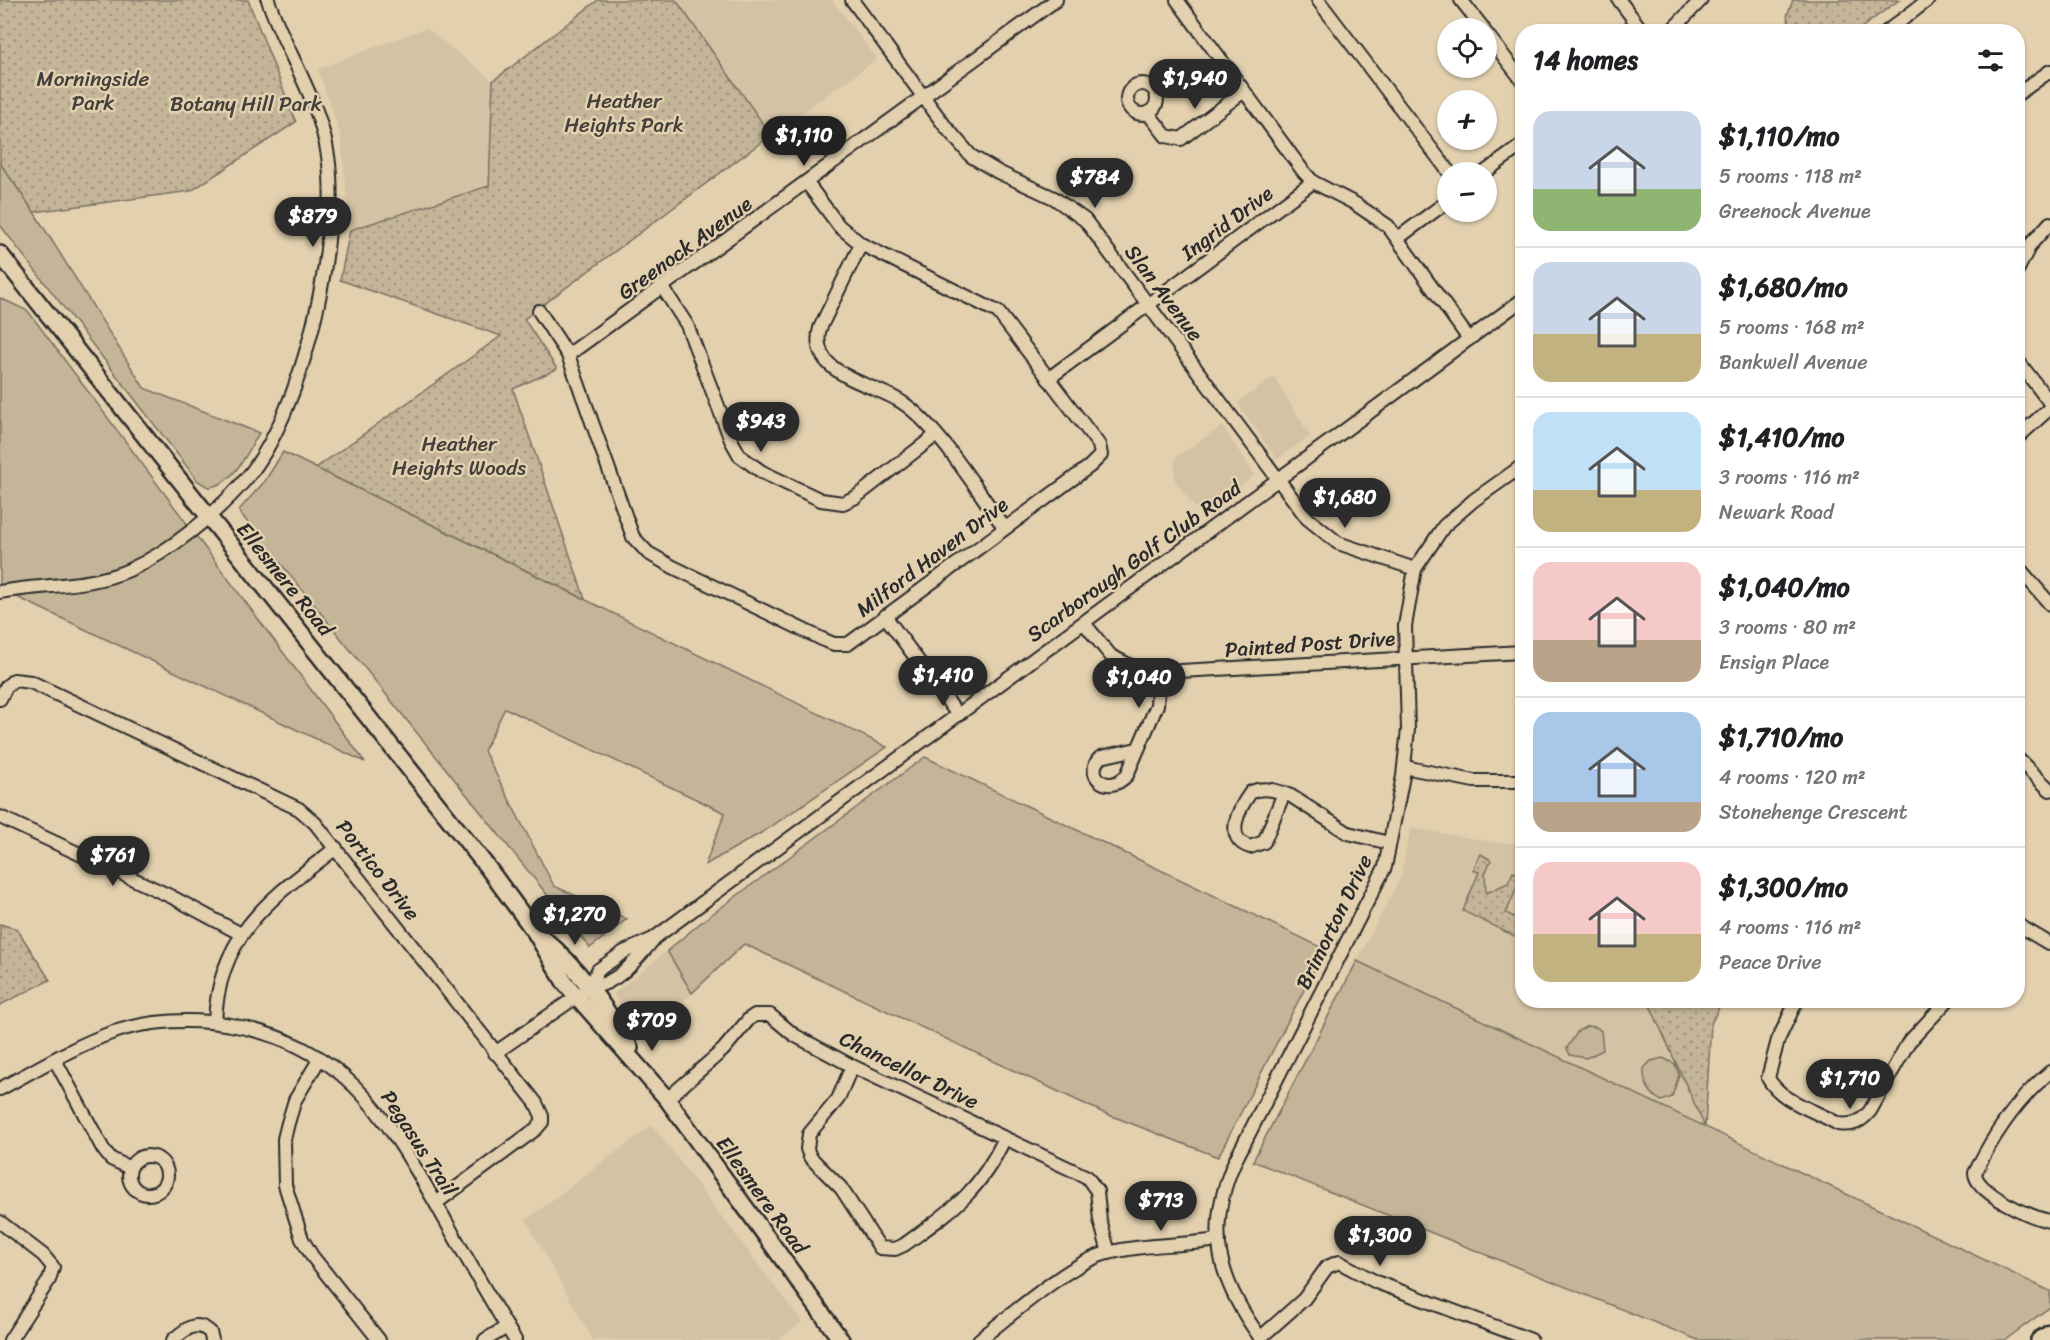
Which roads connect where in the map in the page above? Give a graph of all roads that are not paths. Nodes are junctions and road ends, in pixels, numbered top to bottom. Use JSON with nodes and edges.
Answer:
{"nodes":[{"id":1,"x":268,"y":0,"type":"edge"},
{"id":2,"x":852,"y":0,"type":"edge"},
{"id":3,"x":1056,"y":0,"type":"edge"},
{"id":4,"x":1177,"y":0,"type":"edge"},
{"id":5,"x":1318,"y":0,"type":"edge"},
{"id":6,"x":1461,"y":0,"type":"edge"},
{"id":7,"x":1619,"y":0,"type":"edge"},
{"id":8,"x":1701,"y":0,"type":"edge"},
{"id":9,"x":1928,"y":0,"type":"edge"},
{"id":10,"x":1475,"y":18,"type":"edge"},
{"id":11,"x":1637,"y":24,"type":"edge"},
{"id":12,"x":1678,"y":24,"type":"edge"},
{"id":13,"x":1896,"y":24,"type":"edge"},
{"id":14,"x":1497,"y":47,"type":"edge"},
{"id":15,"x":1515,"y":71,"type":"edge"},
{"id":16,"x":2050,"y":71,"type":"edge"},
{"id":17,"x":2025,"y":89,"type":"edge"},
{"id":18,"x":1244,"y":92,"type":"junction"},
{"id":19,"x":923,"y":97,"type":"junction"},
{"id":20,"x":1148,"y":113,"type":"dead end"},
{"id":21,"x":1515,"y":150,"type":"edge"},
{"id":22,"x":1441,"y":162,"type":"edge"},
{"id":23,"x":1497,"y":163,"type":"edge"},
{"id":24,"x":1313,"y":182,"type":"junction"},
{"id":25,"x":807,"y":183,"type":"junction"},
{"id":26,"x":1437,"y":209,"type":"edge"},
{"id":27,"x":2050,"y":224,"type":"edge"},
{"id":28,"x":1398,"y":238,"type":"junction"},
{"id":29,"x":861,"y":244,"type":"junction"},
{"id":30,"x":0,"y":254,"type":"edge"},
{"id":31,"x":2025,"y":255,"type":"edge"},
{"id":32,"x":663,"y":288,"type":"junction"},
{"id":33,"x":1149,"y":305,"type":"junction"},
{"id":34,"x":1515,"y":305,"type":"edge"},
{"id":35,"x":539,"y":311,"type":"dead end"},
{"id":36,"x":1469,"y":339,"type":"junction"},
{"id":37,"x":568,"y":355,"type":"junction"},
{"id":38,"x":2025,"y":371,"type":"edge"},
{"id":39,"x":1048,"y":379,"type":"junction"},
{"id":40,"x":2050,"y":403,"type":"edge"},
{"id":41,"x":2050,"y":408,"type":"edge"},
{"id":42,"x":2025,"y":431,"type":"edge"},
{"id":43,"x":936,"y":435,"type":"junction"},
{"id":44,"x":1515,"y":471,"type":"edge"},
{"id":45,"x":1278,"y":479,"type":"junction"},
{"id":46,"x":207,"y":517,"type":"junction"},
{"id":47,"x":1004,"y":528,"type":"junction"},
{"id":48,"x":1415,"y":569,"type":"junction"},
{"id":49,"x":2025,"y":575,"type":"edge"},
{"id":50,"x":0,"y":592,"type":"edge"},
{"id":51,"x":2050,"y":604,"type":"edge"},
{"id":52,"x":885,"y":616,"type":"junction"},
{"id":53,"x":1084,"y":623,"type":"junction"},
{"id":54,"x":1515,"y":652,"type":"edge"},
{"id":55,"x":1408,"y":658,"type":"junction"},
{"id":56,"x":1159,"y":673,"type":"junction"},
{"id":57,"x":0,"y":699,"type":"edge"},
{"id":58,"x":958,"y":714,"type":"junction"},
{"id":59,"x":1137,"y":749,"type":"dead end"},
{"id":60,"x":2025,"y":766,"type":"edge"},
{"id":61,"x":1404,"y":767,"type":"junction"},
{"id":62,"x":1515,"y":781,"type":"edge"},
{"id":63,"x":2050,"y":790,"type":"edge"},
{"id":64,"x":1284,"y":793,"type":"junction"},
{"id":65,"x":0,"y":817,"type":"edge"},
{"id":66,"x":1389,"y":843,"type":"junction"},
{"id":67,"x":336,"y":848,"type":"junction"},
{"id":68,"x":2025,"y":930,"type":"edge"},
{"id":69,"x":241,"y":934,"type":"junction"},
{"id":70,"x":2050,"y":944,"type":"edge"},
{"id":71,"x":582,"y":993,"type":"junction"},
{"id":72,"x":1793,"y":1008,"type":"edge"},
{"id":73,"x":1941,"y":1008,"type":"edge"},
{"id":74,"x":215,"y":1022,"type":"junction"},
{"id":75,"x":495,"y":1053,"type":"junction"},
{"id":76,"x":320,"y":1058,"type":"junction"},
{"id":77,"x":55,"y":1060,"type":"junction"},
{"id":78,"x":852,"y":1066,"type":"junction"},
{"id":79,"x":2050,"y":1072,"type":"edge"},
{"id":80,"x":0,"y":1089,"type":"edge"},
{"id":81,"x":667,"y":1099,"type":"junction"},
{"id":82,"x":1005,"y":1138,"type":"junction"},
{"id":83,"x":130,"y":1168,"type":"dead end"},
{"id":84,"x":435,"y":1203,"type":"junction"},
{"id":85,"x":2050,"y":1221,"type":"edge"},
{"id":86,"x":0,"y":1222,"type":"edge"},
{"id":87,"x":1218,"y":1240,"type":"junction"},
{"id":88,"x":1109,"y":1253,"type":"junction"},
{"id":89,"x":507,"y":1327,"type":"junction"},
{"id":90,"x":2050,"y":1333,"type":"edge"},
{"id":91,"x":1261,"y":1339,"type":"edge"},
{"id":92,"x":10,"y":1340,"type":"edge"},
{"id":93,"x":173,"y":1340,"type":"edge"},
{"id":94,"x":212,"y":1340,"type":"edge"},
{"id":95,"x":379,"y":1340,"type":"edge"},
{"id":96,"x":485,"y":1340,"type":"edge"},
{"id":97,"x":515,"y":1340,"type":"edge"},
{"id":98,"x":841,"y":1340,"type":"edge"},
{"id":99,"x":979,"y":1340,"type":"edge"},
{"id":100,"x":1531,"y":1340,"type":"edge"},
{"id":101,"x":2039,"y":1340,"type":"edge"}],
"edges":[{"from":1,"to":46,"type":"street"},
{"from":2,"to":19,"type":"street","name":"Slan Avenue"},
{"from":3,"to":19,"type":"street","name":"Greenock Avenue"},
{"from":4,"to":18,"type":"street"},
{"from":5,"to":22,"type":"street"},
{"from":6,"to":10,"type":"street"},
{"from":7,"to":11,"type":"street"},
{"from":8,"to":12,"type":"street"},
{"from":9,"to":13,"type":"street"},
{"from":14,"to":15,"type":"street"},
{"from":16,"to":17,"type":"street"},
{"from":18,"to":20,"type":"street"},
{"from":18,"to":24,"type":"street"},
{"from":19,"to":25,"type":"street","name":"Greenock Avenue"},
{"from":19,"to":33,"type":"street","name":"Slan Avenue"},
{"from":21,"to":23,"type":"street"},
{"from":24,"to":28,"type":"street"},
{"from":24,"to":33,"type":"street","name":"Ingrid Drive"},
{"from":25,"to":29,"type":"street","name":"Milford Haven Drive"},
{"from":25,"to":32,"type":"street","name":"Greenock Avenue"},
{"from":26,"to":28,"type":"street"},
{"from":27,"to":31,"type":"street"},
{"from":28,"to":36,"type":"street"},
{"from":29,"to":39,"type":"street","name":"Milford Haven Drive"},
{"from":29,"to":43,"type":"street"},
{"from":30,"to":46,"type":"main road","name":"Ellesmere Road"},
{"from":32,"to":37,"type":"street","name":"Greenock Avenue"},
{"from":32,"to":43,"type":"street"},
{"from":33,"to":39,"type":"street","name":"Ingrid Drive"},
{"from":33,"to":45,"type":"street","name":"Slan Avenue"},
{"from":34,"to":36,"type":"street","name":"Scarborough Golf Club Road"},
{"from":35,"to":37,"type":"street","name":"Milford Haven Drive"},
{"from":36,"to":45,"type":"street","name":"Scarborough Golf Club Road"},
{"from":37,"to":52,"type":"street","name":"Milford Haven Drive"},
{"from":38,"to":40,"type":"street"},
{"from":39,"to":47,"type":"street","name":"Milford Haven Drive"},
{"from":41,"to":42,"type":"street"},
{"from":43,"to":47,"type":"street"},
{"from":44,"to":48,"type":"street","name":"Brimorton Drive"},
{"from":45,"to":48,"type":"street","name":"Slan Avenue"},
{"from":45,"to":53,"type":"street","name":"Scarborough Golf Club Road"},
{"from":46,"to":50,"type":"street"},
{"from":46,"to":71,"type":"main road","name":"Ellesmere Road"},
{"from":47,"to":52,"type":"street","name":"Milford Haven Drive"},
{"from":48,"to":55,"type":"street","name":"Brimorton Drive"},
{"from":49,"to":51,"type":"street"},
{"from":52,"to":58,"type":"street"},
{"from":53,"to":56,"type":"street","name":"Painted Post Drive"},
{"from":53,"to":58,"type":"street","name":"Scarborough Golf Club Road"},
{"from":54,"to":55,"type":"street","name":"Painted Post Drive"},
{"from":55,"to":56,"type":"street","name":"Painted Post Drive"},
{"from":55,"to":61,"type":"street","name":"Brimorton Drive"},
{"from":56,"to":59,"type":"street"},
{"from":57,"to":67,"type":"street","name":"Portico Drive"},
{"from":58,"to":71,"type":"street","name":"Scarborough Golf Club Road"},
{"from":60,"to":63,"type":"street"},
{"from":61,"to":62,"type":"street"},
{"from":61,"to":66,"type":"street","name":"Brimorton Drive"},
{"from":64,"to":64,"type":"street"},
{"from":64,"to":66,"type":"street"},
{"from":65,"to":69,"type":"street"},
{"from":66,"to":87,"type":"street","name":"Brimorton Drive"},
{"from":67,"to":69,"type":"street"},
{"from":67,"to":75,"type":"street","name":"Portico Drive"},
{"from":68,"to":70,"type":"street"},
{"from":69,"to":74,"type":"street"},
{"from":71,"to":75,"type":"street","name":"Scarborough Golf Club Road"},
{"from":71,"to":81,"type":"main road","name":"Ellesmere Road"},
{"from":72,"to":73,"type":"street"},
{"from":74,"to":76,"type":"street","name":"Pegasus Trail"},
{"from":74,"to":77,"type":"street","name":"Pegasus Trail"},
{"from":75,"to":84,"type":"street","name":"Portico Drive"},
{"from":76,"to":84,"type":"street","name":"Pegasus Trail"},
{"from":76,"to":95,"type":"street"},
{"from":77,"to":80,"type":"street","name":"Pegasus Trail"},
{"from":77,"to":83,"type":"street"},
{"from":78,"to":81,"type":"street","name":"Chancellor Drive"},
{"from":78,"to":82,"type":"street","name":"Chancellor Drive"},
{"from":78,"to":82,"type":"street"},
{"from":79,"to":85,"type":"street"},
{"from":81,"to":98,"type":"main road","name":"Ellesmere Road"},
{"from":82,"to":88,"type":"street","name":"Chancellor Drive"},
{"from":84,"to":89,"type":"street","name":"Pegasus Trail"},
{"from":86,"to":92,"type":"street"},
{"from":87,"to":88,"type":"street"},
{"from":87,"to":91,"type":"street","name":"Brimorton Drive"},
{"from":88,"to":99,"type":"street"},
{"from":89,"to":96,"type":"street"},
{"from":89,"to":97,"type":"street","name":"Pegasus Trail"},
{"from":90,"to":101,"type":"main road"},
{"from":91,"to":100,"type":"street"},
{"from":93,"to":94,"type":"street"}]}
